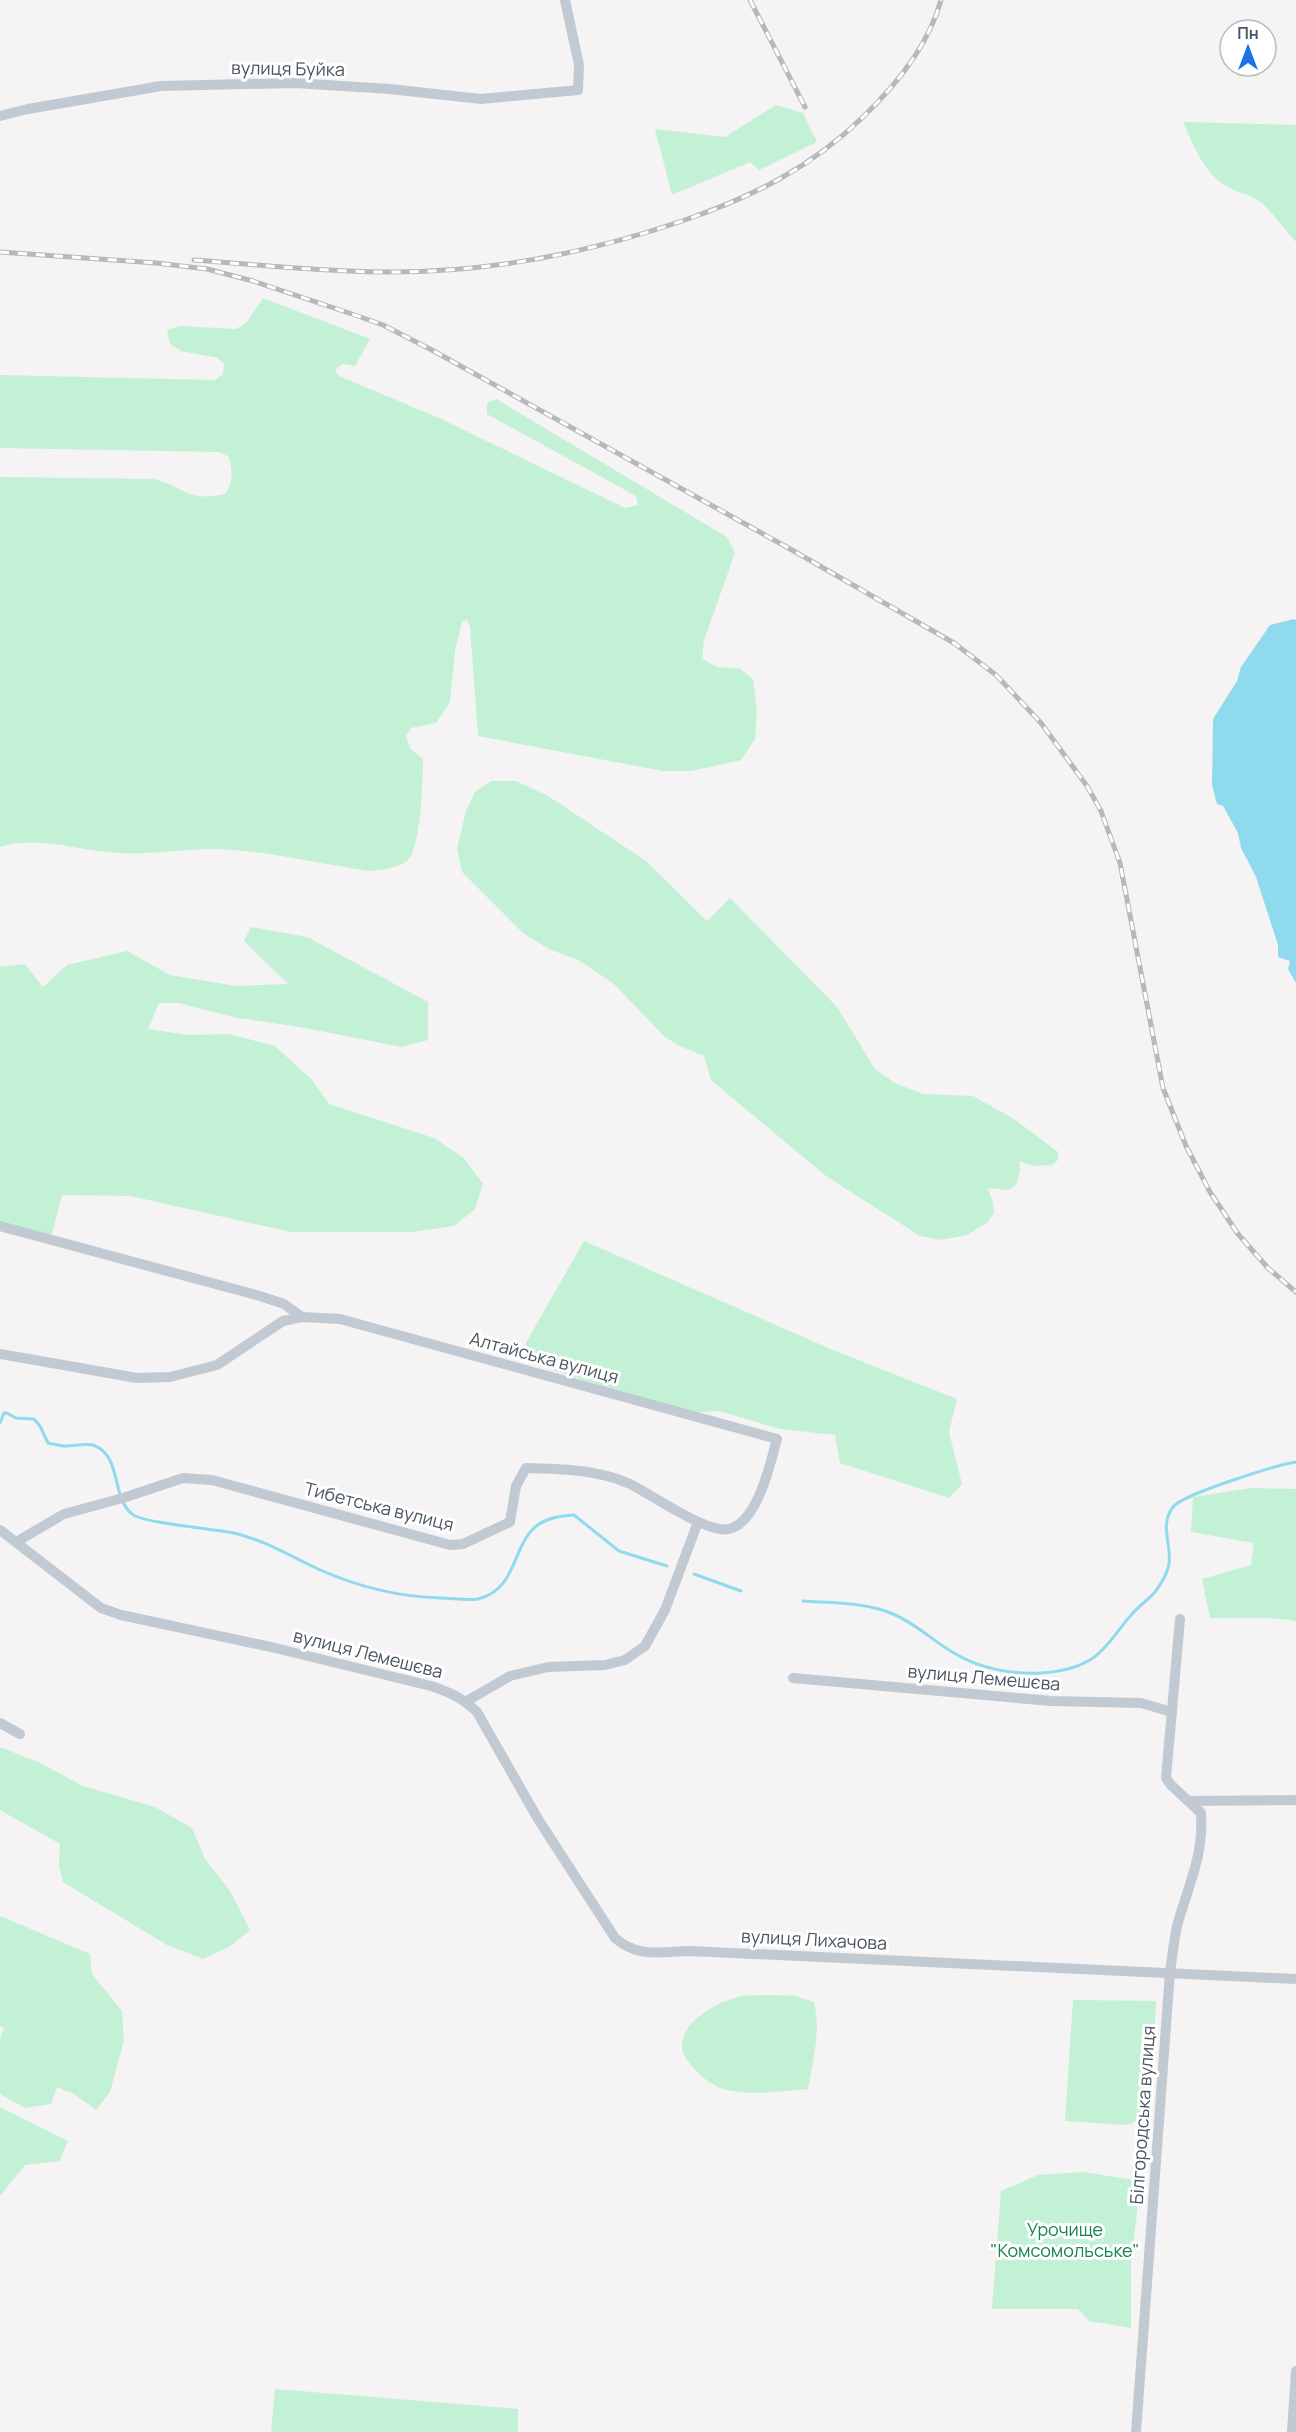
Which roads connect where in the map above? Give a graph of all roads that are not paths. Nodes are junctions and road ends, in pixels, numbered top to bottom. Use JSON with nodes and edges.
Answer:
{"nodes":[{"id":1,"x":565,"y":0,"type":"edge"},
{"id":2,"x":0,"y":116,"type":"edge"},
{"id":3,"x":0,"y":1226,"type":"edge"},
{"id":4,"x":302,"y":1317,"type":"junction"},
{"id":5,"x":0,"y":1354,"type":"edge"},
{"id":6,"x":777,"y":1439,"type":"joint"},
{"id":7,"x":698,"y":1522,"type":"junction"},
{"id":8,"x":0,"y":1530,"type":"edge"},
{"id":9,"x":16,"y":1542,"type":"junction"},
{"id":10,"x":1180,"y":1619,"type":"dead end"},
{"id":11,"x":793,"y":1678,"type":"dead end"},
{"id":12,"x":467,"y":1701,"type":"junction"},
{"id":13,"x":1172,"y":1712,"type":"junction"},
{"id":14,"x":0,"y":1723,"type":"edge"},
{"id":15,"x":20,"y":1734,"type":"dead end"},
{"id":16,"x":1296,"y":1800,"type":"edge"},
{"id":17,"x":1192,"y":1803,"type":"junction"},
{"id":18,"x":1170,"y":1972,"type":"junction"},
{"id":19,"x":1296,"y":1978,"type":"edge"},
{"id":20,"x":1296,"y":2370,"type":"edge"},
{"id":21,"x":1136,"y":2432,"type":"edge"},
{"id":22,"x":1292,"y":2432,"type":"edge"}],
"edges":[{"from":1,"to":2,"type":"street","name":"вулиця Буйка"},
{"from":3,"to":4,"type":"street","name":"Алтайська вулиця"},
{"from":4,"to":5,"type":"street","name":"Алтайська вулиця"},
{"from":4,"to":6,"type":"street","name":"Алтайська вулиця"},
{"from":6,"to":7,"type":"street","name":"Тибетська вулиця"},
{"from":7,"to":9,"type":"street","name":"Тибетська вулиця"},
{"from":7,"to":12,"type":"street"},
{"from":8,"to":9,"type":"street","name":"вулиця Лемешєва"},
{"from":9,"to":12,"type":"street","name":"вулиця Лемешєва"},
{"from":10,"to":13,"type":"street"},
{"from":11,"to":13,"type":"street","name":"вулиця Лемешєва"},
{"from":12,"to":18,"type":"street","name":"вулиця Лихачова"},
{"from":13,"to":17,"type":"street"},
{"from":14,"to":15,"type":"street"},
{"from":16,"to":17,"type":"street"},
{"from":17,"to":18,"type":"street","name":"Білгородська вулиця"},
{"from":18,"to":19,"type":"street","name":"вулиця Лихачова"},
{"from":18,"to":21,"type":"street","name":"Білгородська вулиця"},
{"from":20,"to":22,"type":"street"}]}
